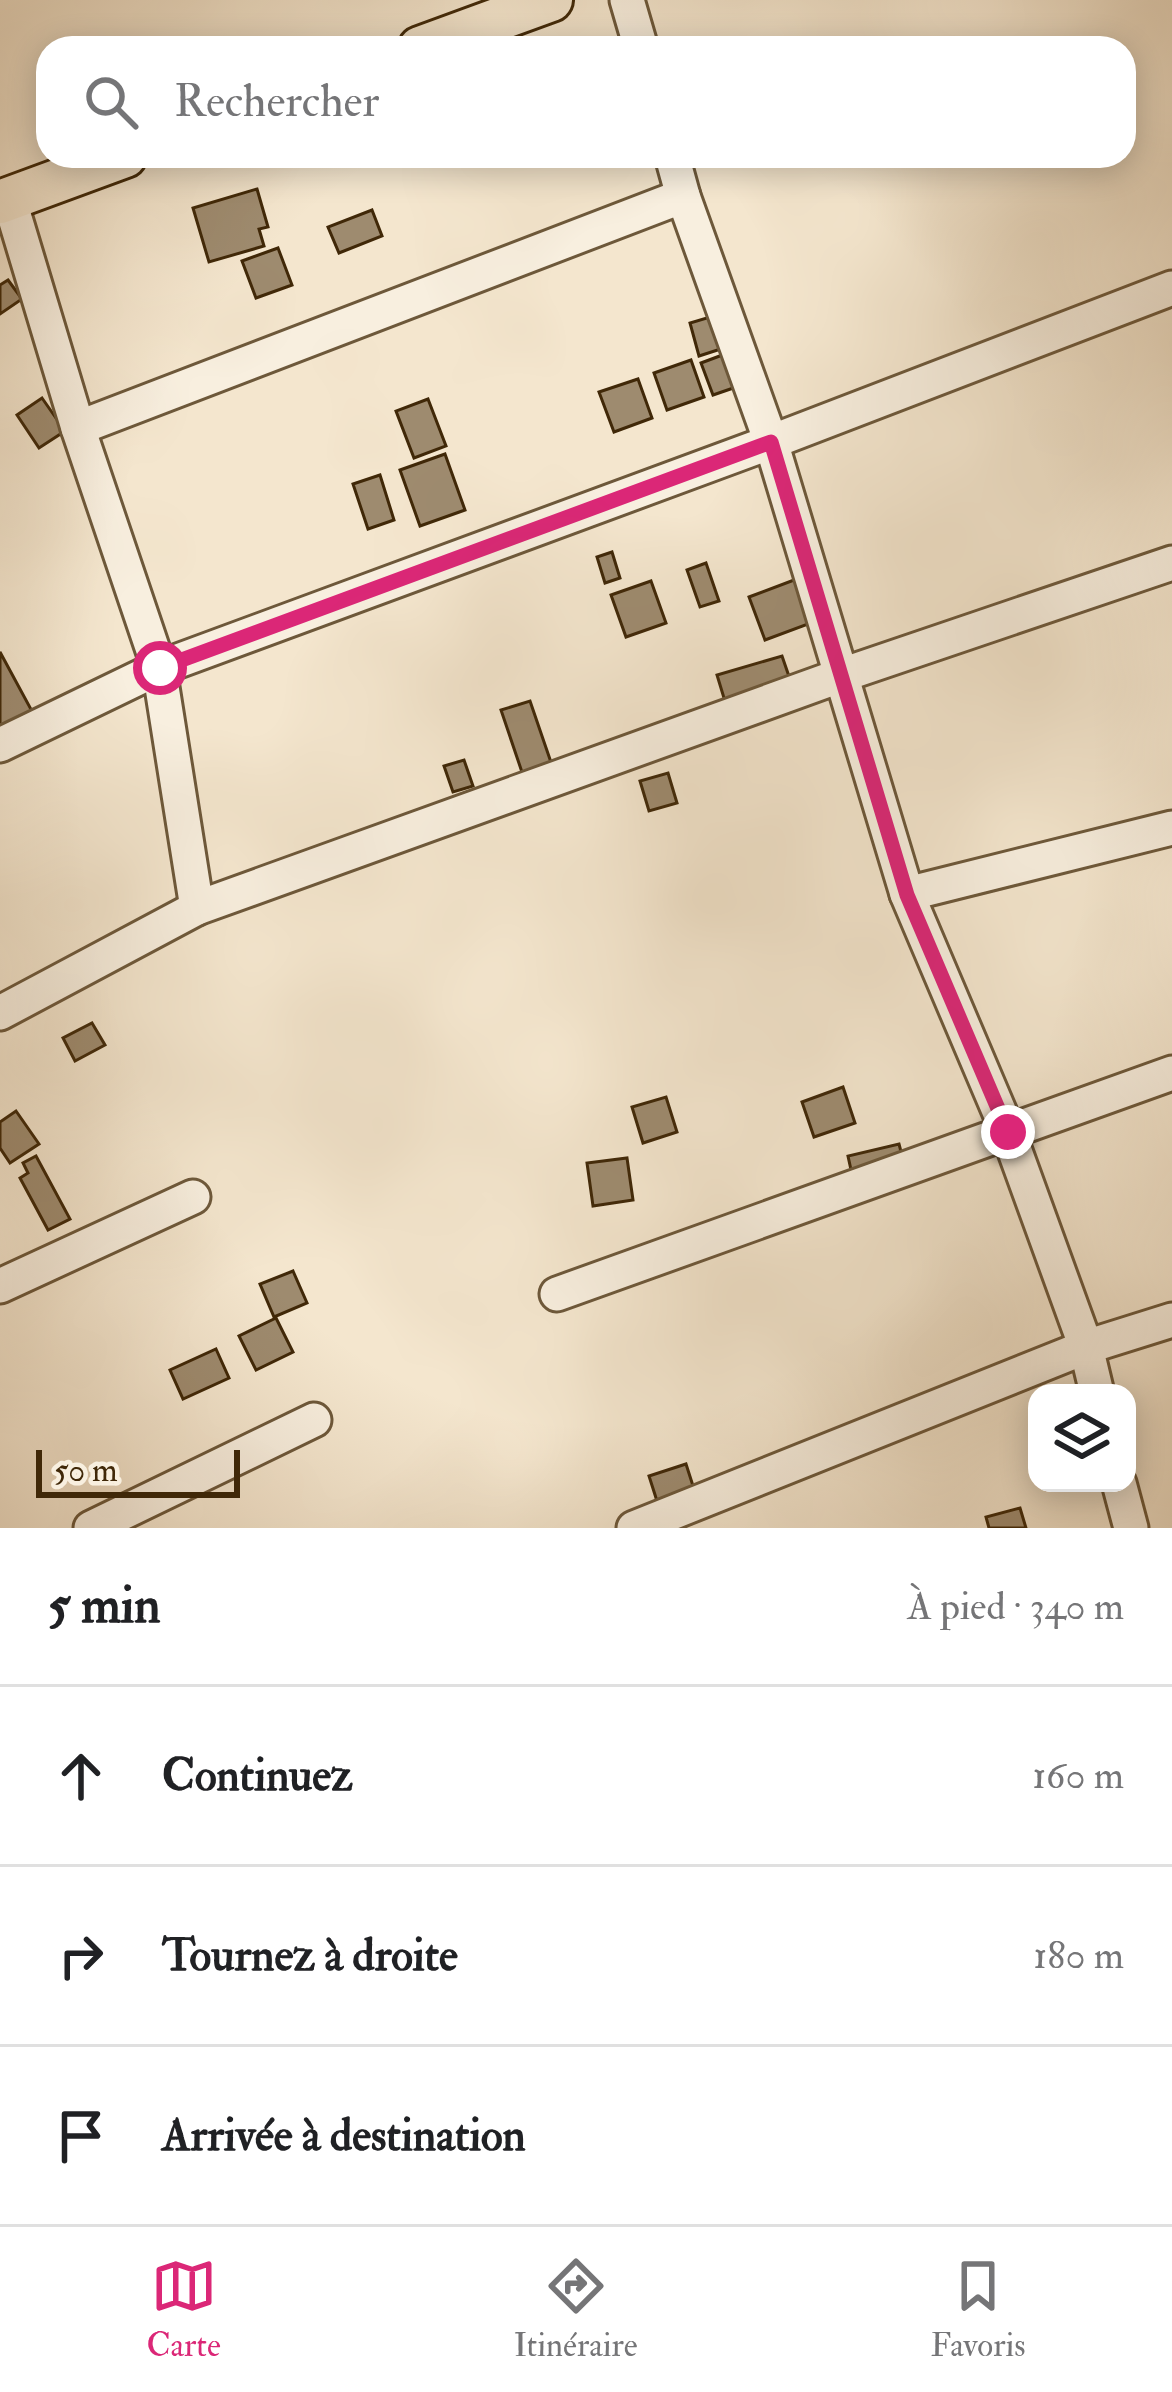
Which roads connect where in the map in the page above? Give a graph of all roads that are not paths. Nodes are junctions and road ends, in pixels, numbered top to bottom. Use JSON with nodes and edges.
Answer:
{"nodes":[{"id":1,"x":551,"y":0,"type":"edge"},
{"id":2,"x":627,"y":0,"type":"edge"},
{"id":3,"x":453,"y":36,"type":"edge"},
{"id":4,"x":638,"y":36,"type":"edge"},
{"id":5,"x":92,"y":168,"type":"edge"},
{"id":6,"x":675,"y":168,"type":"edge"},
{"id":7,"x":683,"y":196,"type":"junction"},
{"id":8,"x":4,"y":200,"type":"edge"},
{"id":9,"x":1172,"y":288,"type":"edge"},
{"id":10,"x":78,"y":428,"type":"junction"},
{"id":11,"x":771,"y":442,"type":"junction"},
{"id":12,"x":1172,"y":563,"type":"edge"},
{"id":13,"x":160,"y":668,"type":"junction"},
{"id":14,"x":842,"y":675,"type":"junction"},
{"id":15,"x":0,"y":746,"type":"edge"},
{"id":16,"x":1172,"y":828,"type":"edge"},
{"id":17,"x":907,"y":895,"type":"junction"},
{"id":18,"x":197,"y":908,"type":"junction"},
{"id":19,"x":0,"y":1013,"type":"edge"},
{"id":20,"x":1172,"y":1073,"type":"edge"},
{"id":21,"x":1008,"y":1132,"type":"junction"},
{"id":22,"x":193,"y":1197,"type":"dead end"},
{"id":23,"x":0,"y":1286,"type":"edge"},
{"id":24,"x":556,"y":1294,"type":"dead end"},
{"id":25,"x":1172,"y":1319,"type":"edge"},
{"id":26,"x":1086,"y":1347,"type":"junction"},
{"id":27,"x":1095,"y":1384,"type":"edge"},
{"id":28,"x":314,"y":1420,"type":"dead end"},
{"id":29,"x":1122,"y":1492,"type":"edge"},
{"id":30,"x":91,"y":1528,"type":"edge"},
{"id":31,"x":634,"y":1528,"type":"edge"},
{"id":32,"x":1131,"y":1528,"type":"edge"}],
"edges":[{"from":1,"to":3,"type":"main road"},
{"from":2,"to":4,"type":"street"},
{"from":5,"to":8,"type":"main road"},
{"from":6,"to":7,"type":"street"},
{"from":7,"to":10,"type":"street"},
{"from":7,"to":11,"type":"street"},
{"from":8,"to":10,"type":"street"},
{"from":9,"to":11,"type":"street"},
{"from":10,"to":13,"type":"street"},
{"from":11,"to":13,"type":"street"},
{"from":11,"to":14,"type":"street"},
{"from":12,"to":14,"type":"street"},
{"from":13,"to":15,"type":"street"},
{"from":13,"to":18,"type":"street"},
{"from":14,"to":17,"type":"street"},
{"from":14,"to":18,"type":"street"},
{"from":16,"to":17,"type":"street"},
{"from":17,"to":21,"type":"street"},
{"from":18,"to":19,"type":"street"},
{"from":20,"to":21,"type":"street"},
{"from":21,"to":24,"type":"street"},
{"from":21,"to":26,"type":"street"},
{"from":22,"to":23,"type":"street"},
{"from":25,"to":26,"type":"street"},
{"from":26,"to":27,"type":"street"},
{"from":26,"to":31,"type":"street"},
{"from":28,"to":30,"type":"street"},
{"from":29,"to":32,"type":"street"}]}
